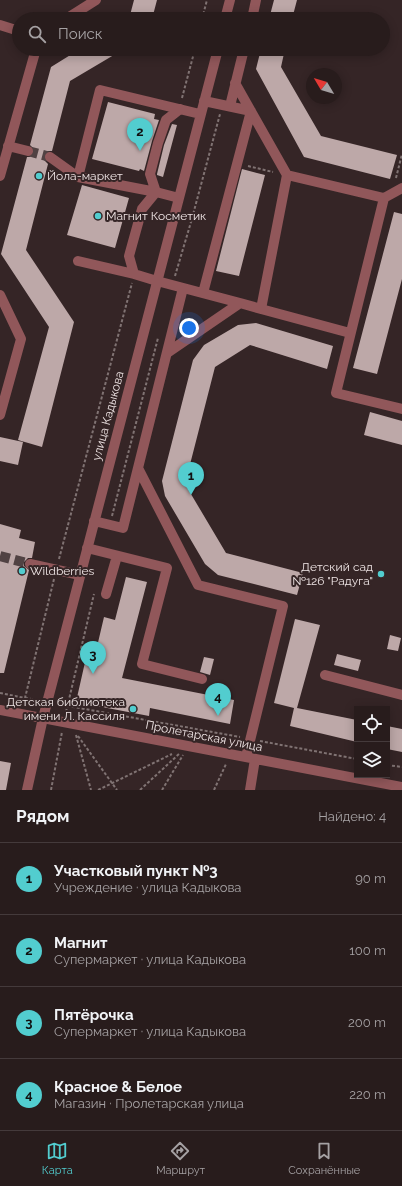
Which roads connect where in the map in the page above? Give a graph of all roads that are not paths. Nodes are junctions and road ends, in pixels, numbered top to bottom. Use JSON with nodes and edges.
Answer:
{"nodes":[{"id":1,"x":96,"y":0,"type":"edge"},
{"id":2,"x":230,"y":0,"type":"edge"},
{"id":3,"x":256,"y":0,"type":"edge"},
{"id":4,"x":77,"y":12,"type":"edge"},
{"id":5,"x":227,"y":12,"type":"edge"},
{"id":6,"x":253,"y":12,"type":"edge"},
{"id":7,"x":0,"y":25,"type":"edge"},
{"id":8,"x":12,"y":29,"type":"edge"},
{"id":9,"x":34,"y":56,"type":"edge"},
{"id":10,"x":216,"y":56,"type":"edge"},
{"id":11,"x":242,"y":56,"type":"edge"},
{"id":12,"x":235,"y":83,"type":"junction"},
{"id":13,"x":204,"y":101,"type":"junction"},
{"id":14,"x":230,"y":106,"type":"junction"},
{"id":15,"x":180,"y":109,"type":"junction"},
{"id":16,"x":251,"y":111,"type":"junction"},
{"id":17,"x":200,"y":114,"type":"junction"},
{"id":18,"x":8,"y":146,"type":"junction"},
{"id":19,"x":28,"y":151,"type":"tunnel mouth"},
{"id":20,"x":50,"y":157,"type":"tunnel mouth"},
{"id":21,"x":287,"y":175,"type":"junction"},
{"id":22,"x":0,"y":176,"type":"edge"},
{"id":23,"x":78,"y":177,"type":"junction"},
{"id":24,"x":402,"y":188,"type":"edge"},
{"id":25,"x":156,"y":192,"type":"junction"},
{"id":26,"x":388,"y":196,"type":"junction"},
{"id":27,"x":179,"y":198,"type":"junction"},
{"id":28,"x":78,"y":260,"type":"dead end"},
{"id":29,"x":134,"y":274,"type":"junction"},
{"id":30,"x":157,"y":281,"type":"junction"},
{"id":31,"x":183,"y":288,"type":"junction"},
{"id":32,"x":203,"y":293,"type":"junction"},
{"id":33,"x":0,"y":295,"type":"edge"},
{"id":34,"x":240,"y":303,"type":"junction"},
{"id":35,"x":260,"y":309,"type":"junction"},
{"id":36,"x":350,"y":333,"type":"junction"},
{"id":37,"x":167,"y":353,"type":"junction"},
{"id":38,"x":402,"y":409,"type":"edge"},
{"id":39,"x":0,"y":415,"type":"edge"},
{"id":40,"x":138,"y":468,"type":"junction"},
{"id":41,"x":94,"y":521,"type":"junction"},
{"id":42,"x":87,"y":548,"type":"junction"},
{"id":43,"x":116,"y":556,"type":"junction"},
{"id":44,"x":30,"y":564,"type":"tunnel mouth"},
{"id":45,"x":80,"y":575,"type":"junction"},
{"id":46,"x":106,"y":594,"type":"dead end"},
{"id":47,"x":325,"y":675,"type":"dead end"},
{"id":48,"x":202,"y":679,"type":"dead end"},
{"id":49,"x":402,"y":695,"type":"edge"},
{"id":50,"x":0,"y":710,"type":"edge"},
{"id":51,"x":43,"y":718,"type":"junction"},
{"id":52,"x":251,"y":758,"type":"junction"},
{"id":53,"x":402,"y":787,"type":"edge"},
{"id":54,"x":27,"y":790,"type":"edge"},
{"id":55,"x":250,"y":790,"type":"edge"}],
"edges":[{"from":1,"to":4,"type":"street"},
{"from":2,"to":5,"type":"street"},
{"from":3,"to":6,"type":"street"},
{"from":7,"to":8,"type":"street"},
{"from":9,"to":18,"type":"street"},
{"from":10,"to":13,"type":"street","name":"улица Кадыкова"},
{"from":11,"to":12,"type":"street"},
{"from":12,"to":14,"type":"street"},
{"from":12,"to":16,"type":"street"},
{"from":13,"to":14,"type":"street"},
{"from":13,"to":17,"type":"street","name":"улица Кадыкова"},
{"from":14,"to":16,"type":"street"},
{"from":15,"to":17,"type":"street"},
{"from":15,"to":23,"type":"street"},
{"from":15,"to":25,"type":"street"},
{"from":16,"to":21,"type":"street"},
{"from":16,"to":32,"type":"street"},
{"from":17,"to":27,"type":"street","name":"улица Кадыкова"},
{"from":18,"to":19,"type":"street"},
{"from":18,"to":22,"type":"street"},
{"from":20,"to":23,"type":"street"},
{"from":21,"to":26,"type":"street"},
{"from":21,"to":35,"type":"street"},
{"from":23,"to":25,"type":"street"},
{"from":24,"to":26,"type":"street"},
{"from":25,"to":27,"type":"street"},
{"from":25,"to":29,"type":"street"},
{"from":26,"to":36,"type":"street"},
{"from":27,"to":30,"type":"street","name":"улица Кадыкова"},
{"from":28,"to":29,"type":"street"},
{"from":29,"to":30,"type":"street"},
{"from":30,"to":31,"type":"street"},
{"from":30,"to":41,"type":"street","name":"улица Кадыкова"},
{"from":31,"to":32,"type":"street"},
{"from":31,"to":37,"type":"street"},
{"from":32,"to":34,"type":"street"},
{"from":33,"to":39,"type":"street"},
{"from":34,"to":35,"type":"street"},
{"from":34,"to":37,"type":"street"},
{"from":35,"to":36,"type":"street"},
{"from":36,"to":38,"type":"street"},
{"from":37,"to":40,"type":"street"},
{"from":40,"to":41,"type":"street"},
{"from":40,"to":52,"type":"street"},
{"from":41,"to":42,"type":"street","name":"улица Кадыкова"},
{"from":42,"to":43,"type":"street"},
{"from":42,"to":45,"type":"street","name":"улица Кадыкова"},
{"from":43,"to":46,"type":"street"},
{"from":43,"to":48,"type":"street"},
{"from":44,"to":45,"type":"street"},
{"from":45,"to":51,"type":"street","name":"улица Кадыкова"},
{"from":47,"to":49,"type":"street"},
{"from":50,"to":51,"type":"street","name":"Пролетарская улица"},
{"from":51,"to":52,"type":"street","name":"Пролетарская улица"},
{"from":51,"to":54,"type":"street","name":"улица Кадыкова"},
{"from":52,"to":53,"type":"street","name":"Пролетарская улица"},
{"from":52,"to":55,"type":"street"}]}
